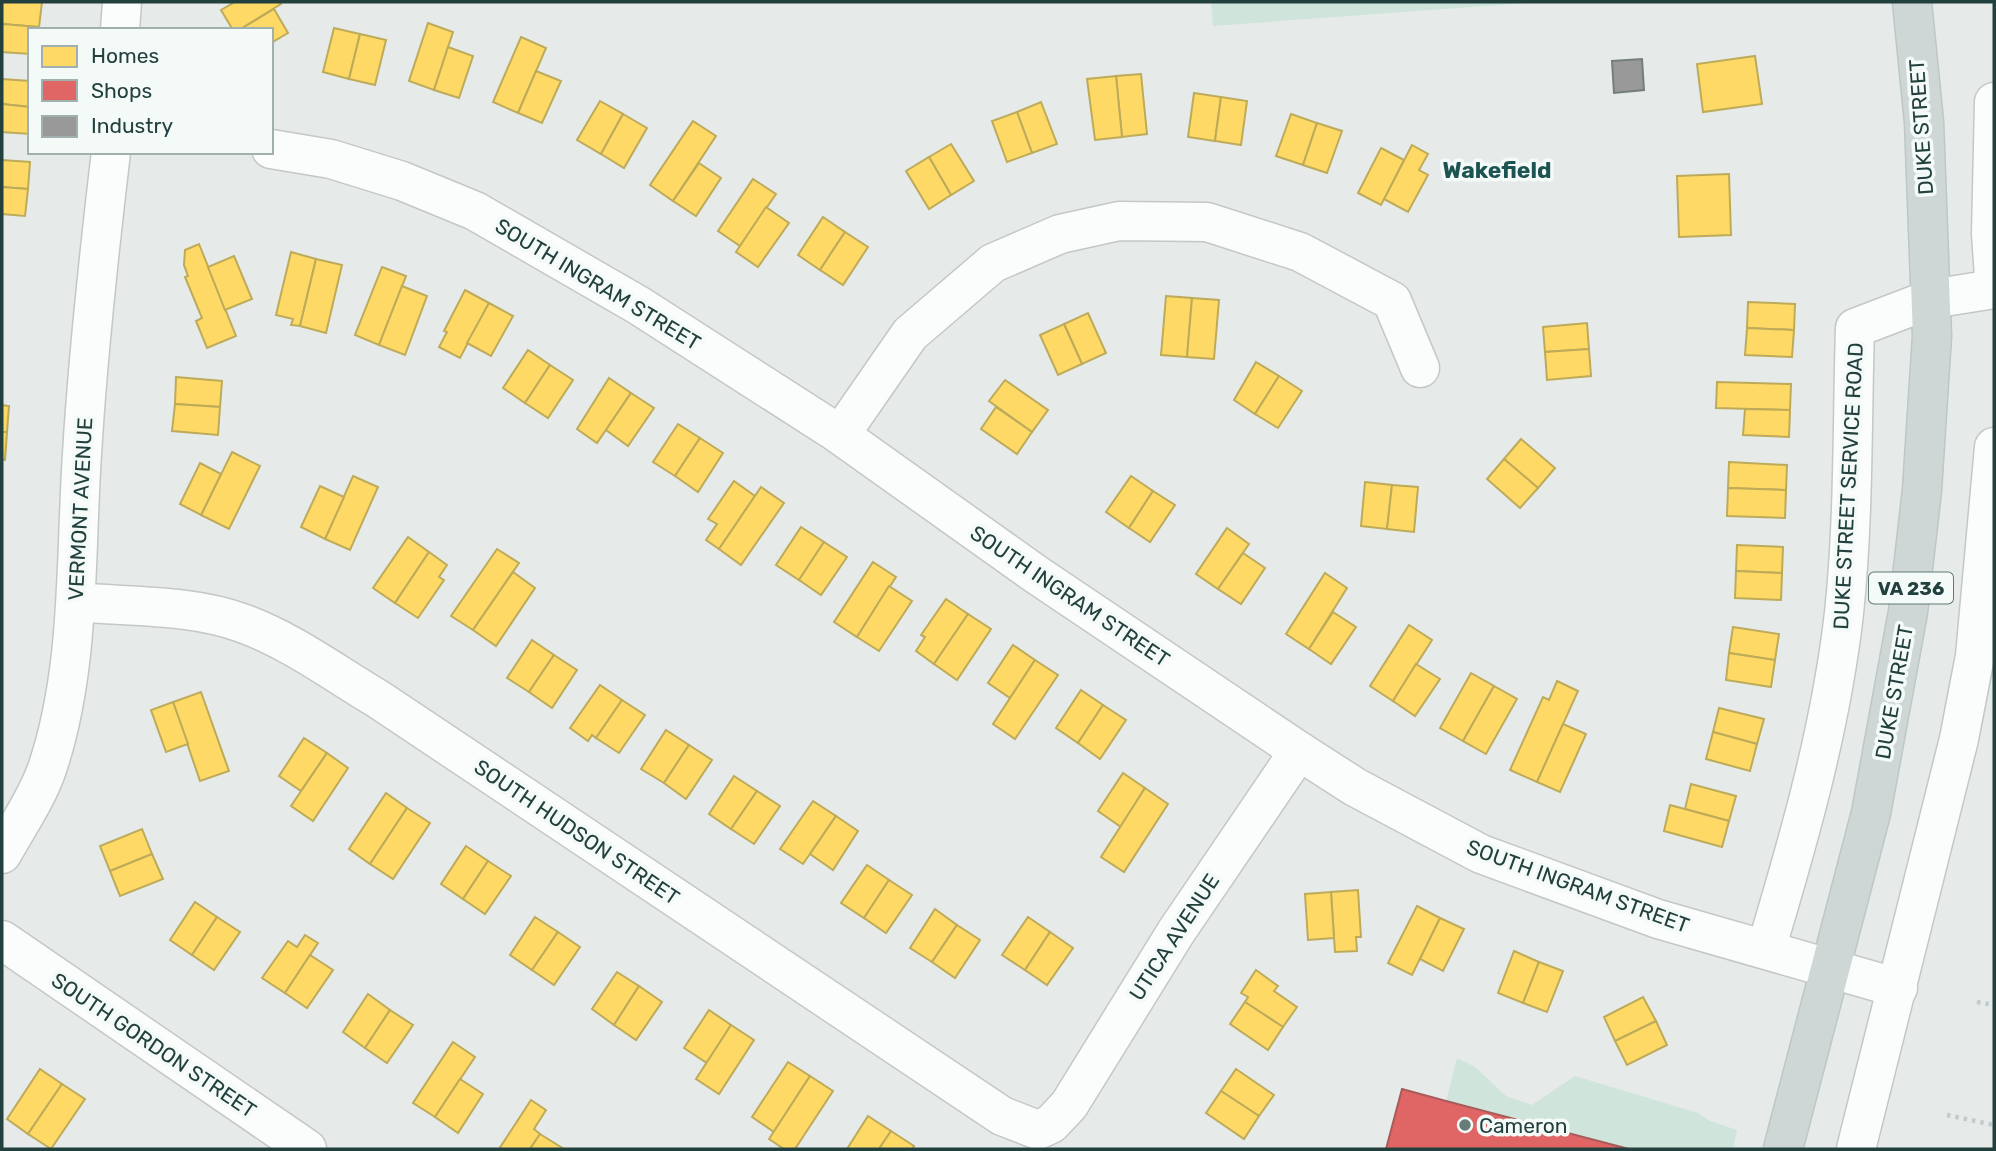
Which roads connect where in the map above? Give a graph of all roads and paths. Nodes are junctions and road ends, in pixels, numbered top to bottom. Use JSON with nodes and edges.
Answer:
{"nodes":[{"id":1,"x":122,"y":2,"type":"edge"},
{"id":2,"x":1911,"y":6,"type":"edge"},
{"id":3,"x":120,"y":28,"type":"edge"},
{"id":4,"x":1994,"y":102,"type":"edge"},
{"id":5,"x":273,"y":149,"type":"edge"},
{"id":6,"x":111,"y":154,"type":"edge"},
{"id":7,"x":1994,"y":276,"type":"edge"},
{"id":8,"x":1994,"y":289,"type":"edge"},
{"id":9,"x":1931,"y":299,"type":"junction"},
{"id":10,"x":1420,"y":368,"type":"dead end"},
{"id":11,"x":839,"y":435,"type":"junction"},
{"id":12,"x":1994,"y":447,"type":"edge"},
{"id":13,"x":1989,"y":577,"type":"edge"},
{"id":14,"x":76,"y":602,"type":"junction"},
{"id":15,"x":1299,"y":751,"type":"junction"},
{"id":16,"x":2,"y":854,"type":"edge"},
{"id":17,"x":2,"y":940,"type":"edge"},
{"id":18,"x":1766,"y":949,"type":"junction"},
{"id":19,"x":1830,"y":966,"type":"junction"},
{"id":20,"x":1898,"y":988,"type":"junction"},
{"id":21,"x":1978,"y":1002,"type":"dead end"},
{"id":22,"x":1994,"y":1005,"type":"edge"},
{"id":23,"x":1947,"y":1115,"type":"dead end"},
{"id":24,"x":1051,"y":1124,"type":"joint"},
{"id":25,"x":1994,"y":1125,"type":"edge"},
{"id":26,"x":307,"y":1149,"type":"edge"},
{"id":27,"x":1783,"y":1149,"type":"edge"},
{"id":28,"x":1856,"y":1149,"type":"edge"}],
"edges":[{"from":1,"to":3,"type":"street"},
{"from":2,"to":9,"type":"main road","name":"DUKE STREET","number":"VA 236"},
{"from":4,"to":7,"type":"street"},
{"from":5,"to":11,"type":"street","name":"SOUTH INGRAM STREET"},
{"from":6,"to":14,"type":"street","name":"VERMONT AVENUE"},
{"from":8,"to":9,"type":"street","name":"DUKE STREET SERVICE ROAD"},
{"from":9,"to":18,"type":"street","name":"DUKE STREET SERVICE ROAD"},
{"from":9,"to":19,"type":"main road","name":"DUKE STREET","number":"VA 236"},
{"from":10,"to":11,"type":"street"},
{"from":11,"to":15,"type":"street","name":"SOUTH INGRAM STREET"},
{"from":12,"to":13,"type":"street"},
{"from":13,"to":20,"type":"street"},
{"from":14,"to":16,"type":"street","name":"VERMONT AVENUE"},
{"from":14,"to":24,"type":"street","name":"SOUTH HUDSON STREET"},
{"from":15,"to":18,"type":"street","name":"SOUTH INGRAM STREET"},
{"from":15,"to":24,"type":"street","name":"UTICA AVENUE"},
{"from":17,"to":26,"type":"street","name":"SOUTH GORDON STREET"},
{"from":18,"to":19,"type":"street","name":"SOUTH INGRAM STREET"},
{"from":19,"to":20,"type":"street","name":"SOUTH INGRAM STREET"},
{"from":19,"to":27,"type":"main road","name":"DUKE STREET","number":"VA 236"},
{"from":20,"to":28,"type":"street"},
{"from":21,"to":22,"type":"path"},
{"from":23,"to":25,"type":"path"}]}
